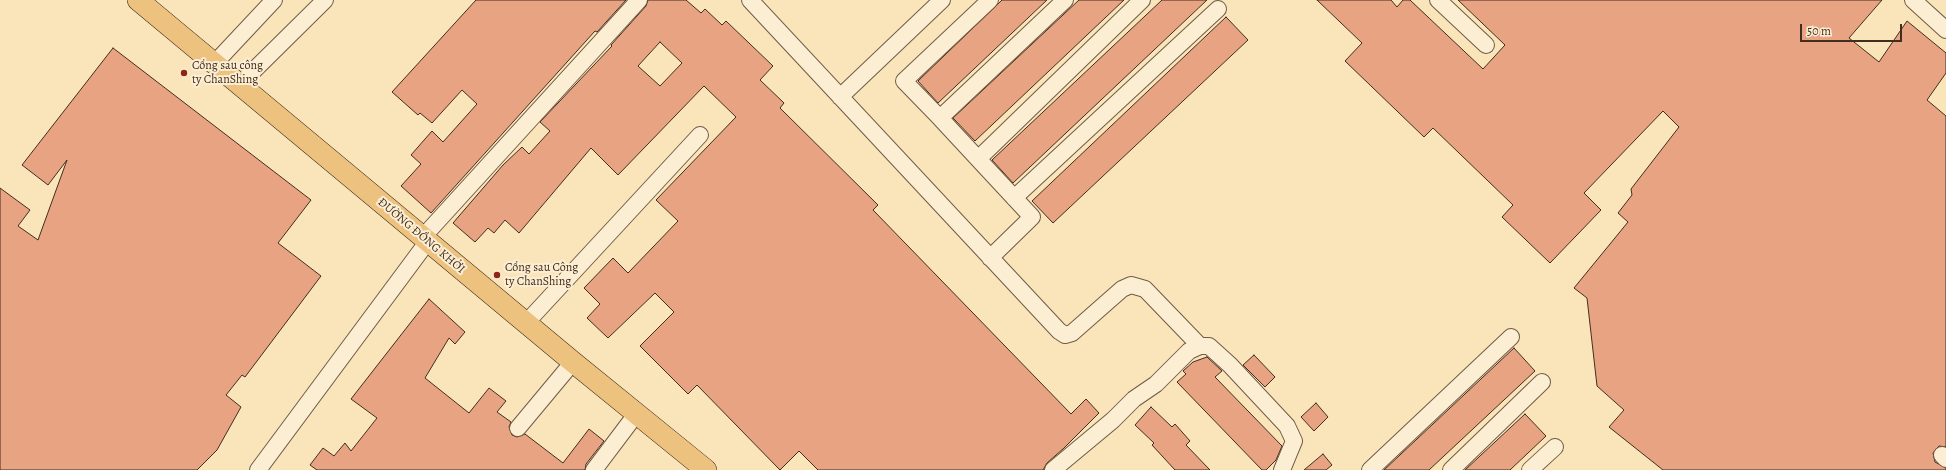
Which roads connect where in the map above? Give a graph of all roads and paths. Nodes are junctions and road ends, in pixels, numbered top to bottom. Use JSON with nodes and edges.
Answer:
{"nodes":[{"id":1,"x":138,"y":0,"type":"edge"},
{"id":2,"x":274,"y":0,"type":"edge"},
{"id":3,"x":325,"y":0,"type":"edge"},
{"id":4,"x":639,"y":0,"type":"edge"},
{"id":5,"x":750,"y":0,"type":"edge"},
{"id":6,"x":942,"y":0,"type":"edge"},
{"id":7,"x":990,"y":0,"type":"edge"},
{"id":8,"x":1065,"y":0,"type":"edge"},
{"id":9,"x":1142,"y":0,"type":"edge"},
{"id":10,"x":1438,"y":0,"type":"edge"},
{"id":11,"x":1913,"y":0,"type":"edge"},
{"id":12,"x":1218,"y":9,"type":"dead end"},
{"id":13,"x":1946,"y":30,"type":"edge"},
{"id":14,"x":1486,"y":45,"type":"dead end"},
{"id":15,"x":214,"y":64,"type":"junction"},
{"id":16,"x":239,"y":85,"type":"junction"},
{"id":17,"x":840,"y":97,"type":"junction"},
{"id":18,"x":940,"y":118,"type":"junction"},
{"id":19,"x":700,"y":135,"type":"dead end"},
{"id":20,"x":978,"y":158,"type":"junction"},
{"id":21,"x":1014,"y":198,"type":"junction"},
{"id":22,"x":426,"y":239,"type":"junction"},
{"id":23,"x":990,"y":258,"type":"junction"},
{"id":24,"x":526,"y":323,"type":"junction"},
{"id":25,"x":1511,"y":337,"type":"dead end"},
{"id":26,"x":1200,"y":346,"type":"junction"},
{"id":27,"x":573,"y":362,"type":"junction"},
{"id":28,"x":1542,"y":382,"type":"dead end"},
{"id":29,"x":636,"y":413,"type":"junction"},
{"id":30,"x":518,"y":428,"type":"dead end"},
{"id":31,"x":1555,"y":447,"type":"dead end"},
{"id":32,"x":601,"y":468,"type":"edge"},
{"id":33,"x":258,"y":470,"type":"edge"},
{"id":34,"x":706,"y":470,"type":"edge"},
{"id":35,"x":1053,"y":470,"type":"edge"},
{"id":36,"x":1282,"y":470,"type":"edge"},
{"id":37,"x":1370,"y":470,"type":"edge"},
{"id":38,"x":1451,"y":470,"type":"edge"},
{"id":39,"x":1530,"y":470,"type":"edge"}],
"edges":[{"from":1,"to":15,"type":"main road","name":"ĐƯỜNG ĐỒNG KHỞI"},
{"from":2,"to":15,"type":"street"},
{"from":3,"to":16,"type":"street"},
{"from":4,"to":22,"type":"street"},
{"from":5,"to":17,"type":"street"},
{"from":6,"to":17,"type":"street"},
{"from":7,"to":18,"type":"street"},
{"from":8,"to":18,"type":"street"},
{"from":9,"to":20,"type":"street"},
{"from":10,"to":14,"type":"street"},
{"from":11,"to":13,"type":"street"},
{"from":12,"to":21,"type":"street"},
{"from":15,"to":16,"type":"main road","name":"ĐƯỜNG ĐỒNG KHỞI"},
{"from":16,"to":22,"type":"main road","name":"ĐƯỜNG ĐỒNG KHỞI"},
{"from":17,"to":23,"type":"street"},
{"from":18,"to":20,"type":"street"},
{"from":19,"to":24,"type":"street"},
{"from":20,"to":21,"type":"street"},
{"from":21,"to":23,"type":"street"},
{"from":22,"to":24,"type":"main road","name":"ĐƯỜNG ĐỒNG KHỞI"},
{"from":22,"to":33,"type":"street"},
{"from":23,"to":26,"type":"street"},
{"from":24,"to":27,"type":"main road","name":"ĐƯỜNG ĐỒNG KHỞI"},
{"from":25,"to":37,"type":"street"},
{"from":26,"to":35,"type":"street"},
{"from":26,"to":36,"type":"street"},
{"from":27,"to":29,"type":"main road","name":"ĐƯỜNG ĐỒNG KHỞI"},
{"from":27,"to":30,"type":"street"},
{"from":28,"to":38,"type":"street"},
{"from":29,"to":32,"type":"street"},
{"from":29,"to":34,"type":"main road","name":"ĐƯỜNG ĐỒNG KHỞI"},
{"from":31,"to":39,"type":"street"}]}
